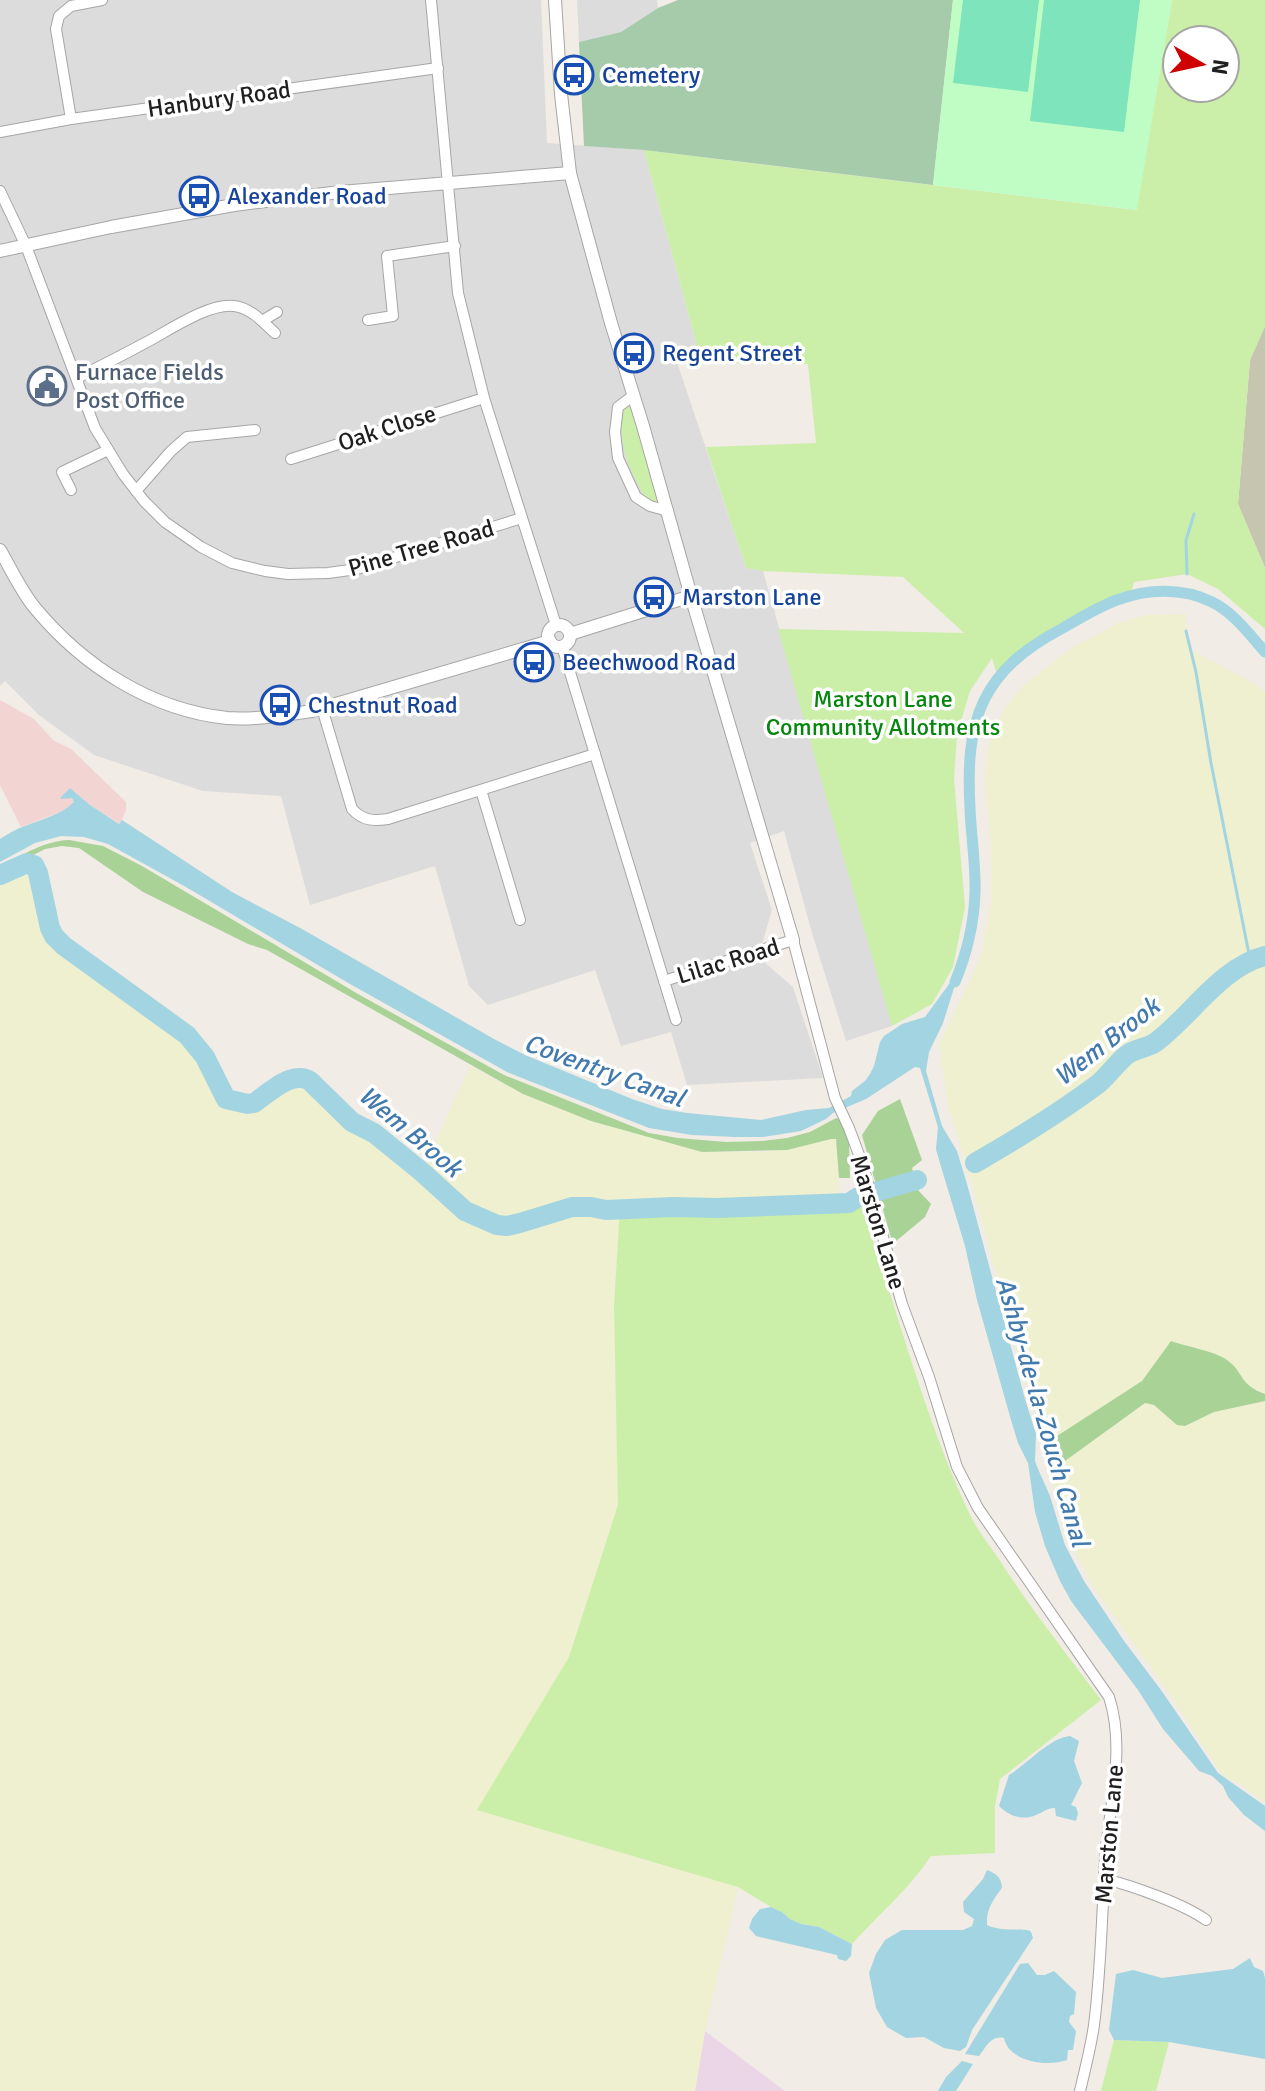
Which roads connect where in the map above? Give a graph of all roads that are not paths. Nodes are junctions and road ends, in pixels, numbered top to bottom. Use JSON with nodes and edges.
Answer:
{"nodes":[{"id":1,"x":102,"y":0,"type":"edge"},
{"id":2,"x":431,"y":0,"type":"edge"},
{"id":3,"x":555,"y":0,"type":"edge"},
{"id":4,"x":438,"y":68,"type":"junction"},
{"id":5,"x":71,"y":119,"type":"junction"},
{"id":6,"x":0,"y":132,"type":"edge"},
{"id":7,"x":570,"y":173,"type":"junction"},
{"id":8,"x":448,"y":182,"type":"junction"},
{"id":9,"x":0,"y":191,"type":"edge"},
{"id":10,"x":26,"y":246,"type":"junction"},
{"id":11,"x":455,"y":246,"type":"junction"},
{"id":12,"x":0,"y":251,"type":"edge"},
{"id":13,"x":277,"y":312,"type":"dead end"},
{"id":14,"x":368,"y":320,"type":"dead end"},
{"id":15,"x":262,"y":321,"type":"junction"},
{"id":16,"x":275,"y":333,"type":"dead end"},
{"id":17,"x":77,"y":378,"type":"junction"},
{"id":18,"x":634,"y":395,"type":"junction"},
{"id":19,"x":484,"y":398,"type":"junction"},
{"id":20,"x":255,"y":430,"type":"dead end"},
{"id":21,"x":108,"y":450,"type":"junction"},
{"id":22,"x":291,"y":459,"type":"dead end"},
{"id":23,"x":71,"y":490,"type":"dead end"},
{"id":24,"x":136,"y":491,"type":"junction"},
{"id":25,"x":668,"y":511,"type":"junction"},
{"id":26,"x":522,"y":518,"type":"junction"},
{"id":27,"x":0,"y":550,"type":"edge"},
{"id":28,"x":691,"y":596,"type":"junction"},
{"id":29,"x":556,"y":625,"type":"junction"},
{"id":30,"x":570,"y":634,"type":"junction"},
{"id":31,"x":556,"y":644,"type":"junction"},
{"id":32,"x":322,"y":708,"type":"junction"},
{"id":33,"x":595,"y":754,"type":"junction"},
{"id":34,"x":481,"y":790,"type":"junction"},
{"id":35,"x":520,"y":920,"type":"dead end"},
{"id":36,"x":793,"y":940,"type":"junction"},
{"id":37,"x":664,"y":981,"type":"junction"},
{"id":38,"x":676,"y":1020,"type":"dead end"},
{"id":39,"x":1105,"y":1879,"type":"junction"},
{"id":40,"x":1206,"y":1920,"type":"dead end"},
{"id":41,"x":1080,"y":2091,"type":"edge"}],
"edges":[{"from":1,"to":5,"type":"street"},
{"from":2,"to":4,"type":"street"},
{"from":3,"to":7,"type":"street","name":"Marston Lane"},
{"from":4,"to":5,"type":"street","name":"Hanbury Road"},
{"from":4,"to":8,"type":"street"},
{"from":5,"to":6,"type":"street","name":"Hanbury Road"},
{"from":7,"to":8,"type":"street"},
{"from":7,"to":18,"type":"street","name":"Marston Lane"},
{"from":8,"to":10,"type":"street"},
{"from":8,"to":11,"type":"street"},
{"from":9,"to":10,"type":"street"},
{"from":10,"to":12,"type":"street"},
{"from":10,"to":17,"type":"street","name":"Pine Tree Road"},
{"from":11,"to":14,"type":"street"},
{"from":11,"to":19,"type":"street"},
{"from":13,"to":15,"type":"street"},
{"from":15,"to":16,"type":"street"},
{"from":15,"to":17,"type":"street"},
{"from":17,"to":21,"type":"street","name":"Pine Tree Road"},
{"from":18,"to":25,"type":"street","name":"Marston Lane"},
{"from":18,"to":25,"type":"street"},
{"from":19,"to":22,"type":"street","name":"Oak Close"},
{"from":19,"to":26,"type":"street"},
{"from":20,"to":24,"type":"street"},
{"from":21,"to":23,"type":"street"},
{"from":21,"to":24,"type":"street","name":"Pine Tree Road"},
{"from":24,"to":26,"type":"street","name":"Pine Tree Road"},
{"from":25,"to":28,"type":"street","name":"Marston Lane"},
{"from":26,"to":29,"type":"street"},
{"from":27,"to":32,"type":"street"},
{"from":28,"to":30,"type":"street"},
{"from":28,"to":36,"type":"street","name":"Marston Lane"},
{"from":29,"to":30,"type":"street"},
{"from":29,"to":31,"type":"street"},
{"from":30,"to":31,"type":"street"},
{"from":31,"to":32,"type":"street"},
{"from":31,"to":33,"type":"street"},
{"from":32,"to":34,"type":"street"},
{"from":33,"to":34,"type":"street"},
{"from":33,"to":37,"type":"street"},
{"from":34,"to":35,"type":"street"},
{"from":36,"to":37,"type":"street","name":"Lilac Road"},
{"from":36,"to":39,"type":"street","name":"Marston Lane"},
{"from":37,"to":38,"type":"street"},
{"from":39,"to":40,"type":"street"},
{"from":39,"to":41,"type":"street","name":"Marston Lane"}]}
